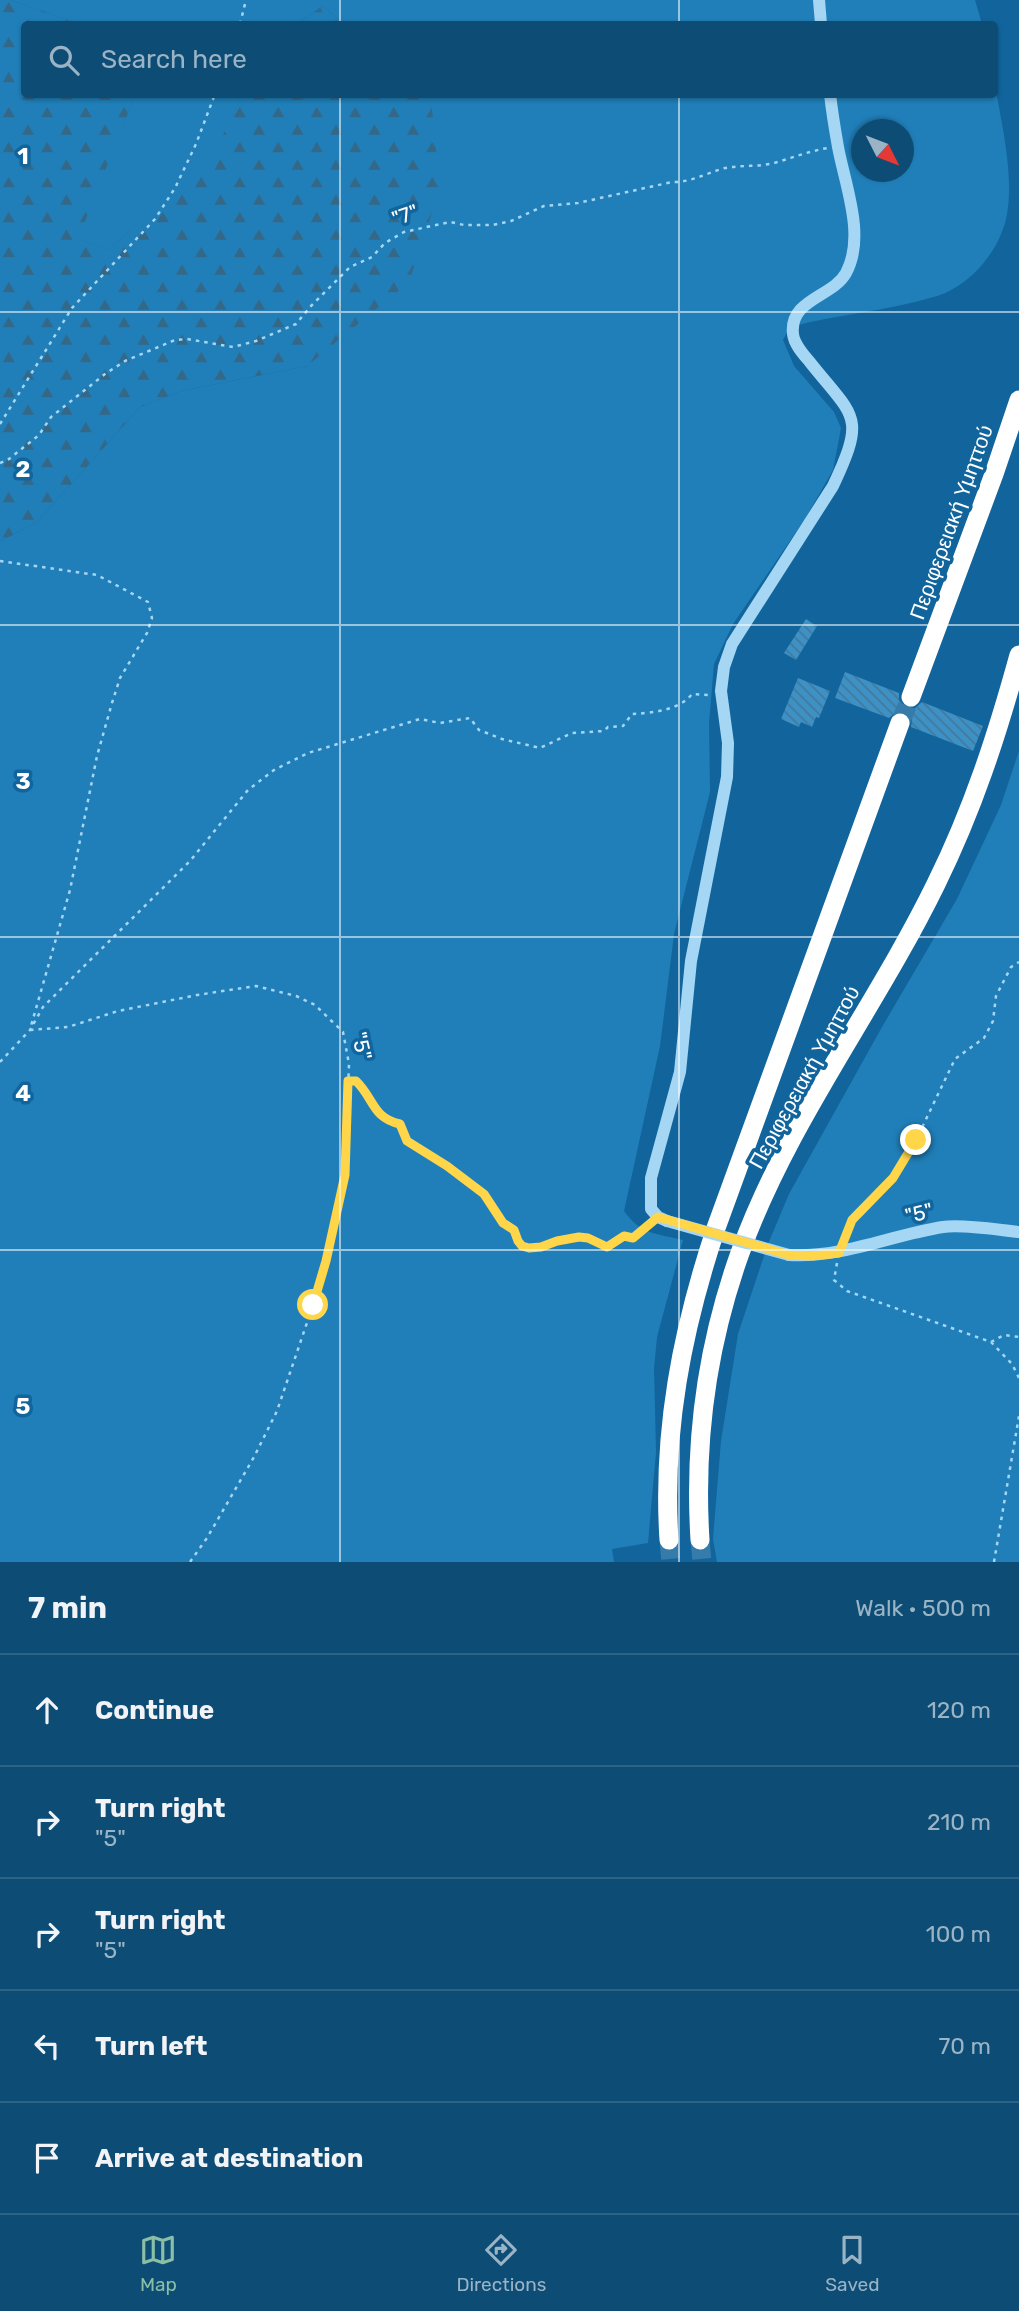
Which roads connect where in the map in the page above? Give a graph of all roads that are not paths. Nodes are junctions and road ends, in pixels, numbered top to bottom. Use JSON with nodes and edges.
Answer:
{"nodes":[{"id":1,"x":819,"y":0,"type":"edge"},
{"id":2,"x":821,"y":21,"type":"edge"},
{"id":3,"x":831,"y":98,"type":"edge"},
{"id":4,"x":1019,"y":400,"type":"edge"},
{"id":5,"x":1019,"y":655,"type":"edge"},
{"id":6,"x":911,"y":698,"type":"tunnel mouth"},
{"id":7,"x":900,"y":723,"type":"tunnel mouth"},
{"id":8,"x":1019,"y":1232,"type":"edge"},
{"id":9,"x":669,"y":1540,"type":"tunnel mouth"},
{"id":10,"x":700,"y":1540,"type":"tunnel mouth"}],
"edges":[{"from":1,"to":2,"type":"street"},
{"from":3,"to":8,"type":"street","name":"\"5\"","bridge":true},
{"from":4,"to":6,"type":"highway","name":"Περιφερειακή Υμηττού"},
{"from":5,"to":10,"type":"highway","name":"Περιφερειακή Υμηττού"},
{"from":7,"to":9,"type":"highway","name":"Περιφερειακή Υμηττού"}]}
